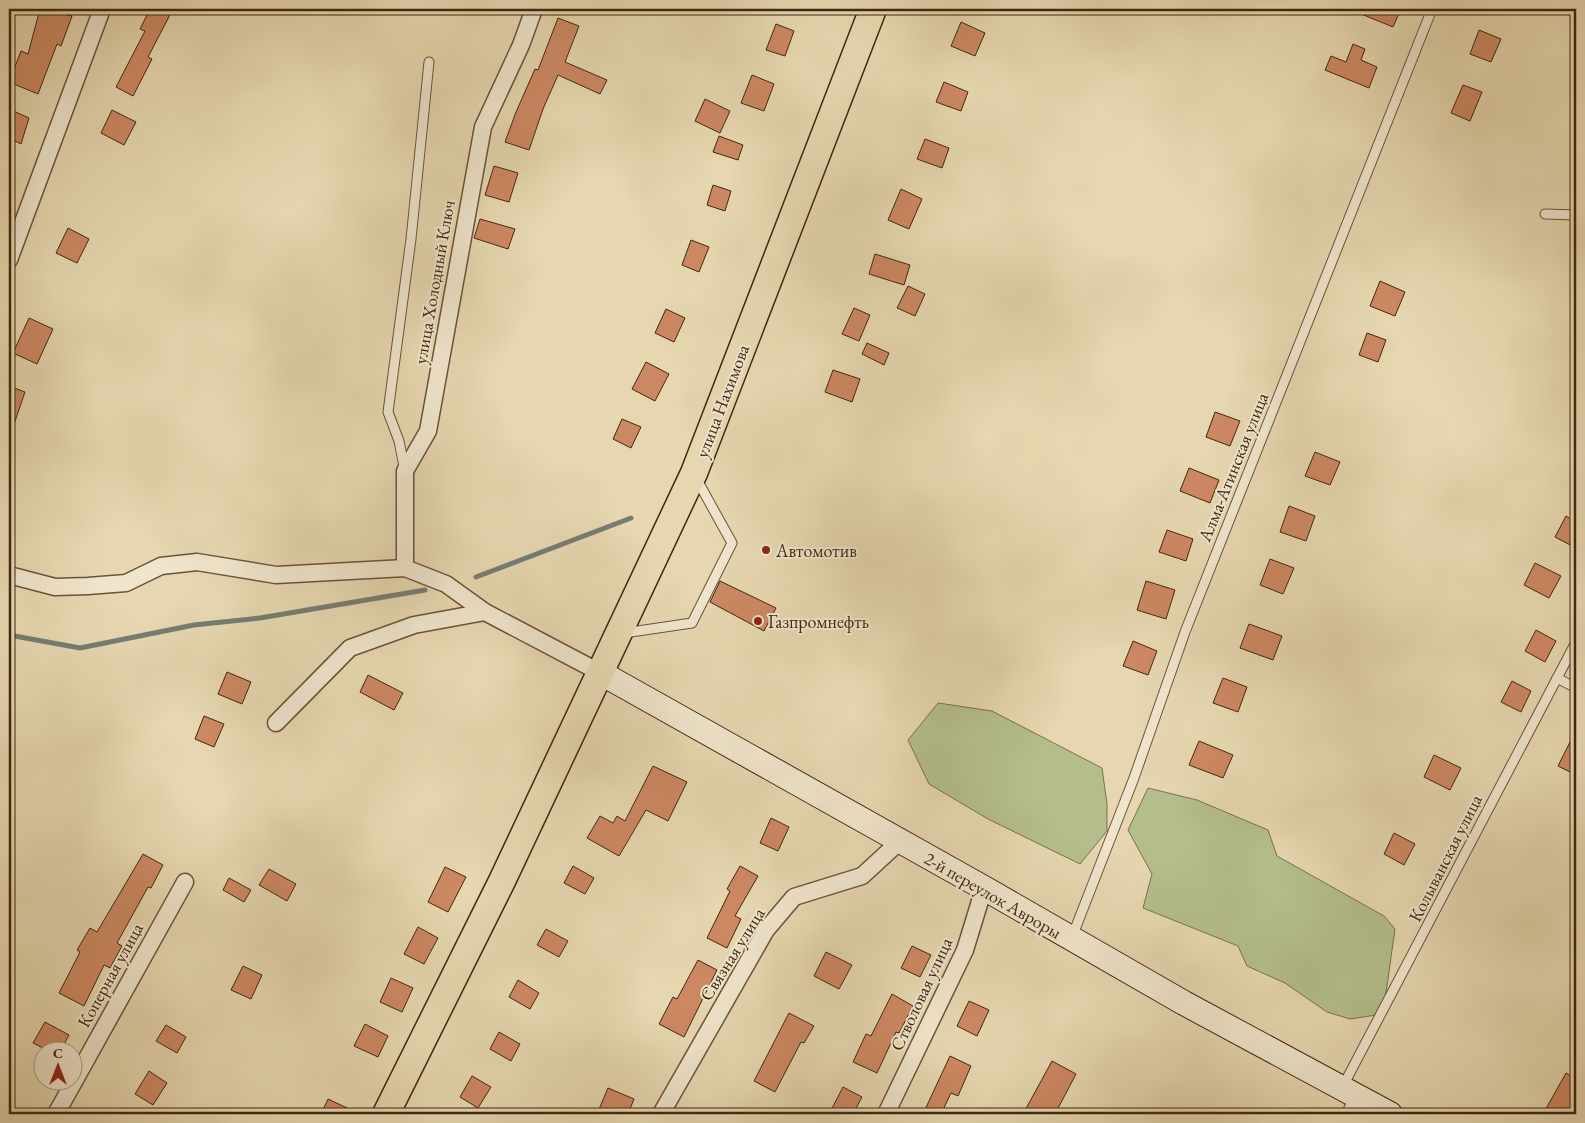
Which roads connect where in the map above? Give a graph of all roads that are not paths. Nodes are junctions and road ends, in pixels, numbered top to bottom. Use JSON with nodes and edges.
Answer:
{"nodes":[{"id":1,"x":102,"y":9,"type":"edge"},
{"id":2,"x":534,"y":9,"type":"edge"},
{"id":3,"x":873,"y":9,"type":"edge"},
{"id":4,"x":1432,"y":9,"type":"edge"},
{"id":5,"x":429,"y":62,"type":"dead end"},
{"id":6,"x":1545,"y":214,"type":"dead end"},
{"id":7,"x":1576,"y":216,"type":"edge"},
{"id":8,"x":9,"y":260,"type":"edge"},
{"id":9,"x":405,"y":471,"type":"junction"},
{"id":10,"x":694,"y":473,"type":"junction"},
{"id":11,"x":405,"y":568,"type":"junction"},
{"id":12,"x":9,"y":575,"type":"edge"},
{"id":13,"x":485,"y":612,"type":"junction"},
{"id":14,"x":618,"y":634,"type":"junction"},
{"id":15,"x":1576,"y":642,"type":"edge"},
{"id":16,"x":599,"y":672,"type":"junction"},
{"id":17,"x":1557,"y":678,"type":"junction"},
{"id":18,"x":1576,"y":688,"type":"edge"},
{"id":19,"x":276,"y":723,"type":"dead end"},
{"id":20,"x":899,"y":842,"type":"junction"},
{"id":21,"x":185,"y":882,"type":"dead end"},
{"id":22,"x":984,"y":888,"type":"junction"},
{"id":23,"x":1071,"y":939,"type":"junction"},
{"id":24,"x":1348,"y":1100,"type":"edge"},
{"id":25,"x":56,"y":1114,"type":"edge"},
{"id":26,"x":386,"y":1114,"type":"edge"},
{"id":27,"x":661,"y":1114,"type":"edge"},
{"id":28,"x":886,"y":1114,"type":"edge"},
{"id":29,"x":1390,"y":1114,"type":"edge"}],
"edges":[{"from":1,"to":8,"type":"street"},
{"from":2,"to":9,"type":"street","name":"улица Холодный Ключ"},
{"from":3,"to":10,"type":"main road","name":"улица Нахимова"},
{"from":4,"to":23,"type":"lane","name":"Алма-Атинская улица"},
{"from":5,"to":9,"type":"lane"},
{"from":6,"to":7,"type":"lane"},
{"from":9,"to":11,"type":"street","name":"улица Холодный Ключ"},
{"from":10,"to":14,"type":"main road","name":"улица Нахимова"},
{"from":10,"to":14,"type":"lane"},
{"from":11,"to":12,"type":"street"},
{"from":11,"to":13,"type":"street"},
{"from":13,"to":16,"type":"street"},
{"from":13,"to":19,"type":"street"},
{"from":14,"to":16,"type":"main road","name":"улица Нахимова"},
{"from":15,"to":17,"type":"lane","name":"Колыванская улица"},
{"from":16,"to":20,"type":"street","name":"2-й переулок Авроры"},
{"from":16,"to":26,"type":"main road","name":"улица Нахимова"},
{"from":17,"to":18,"type":"lane"},
{"from":17,"to":24,"type":"lane","name":"Колыванская улица"},
{"from":20,"to":22,"type":"street","name":"2-й переулок Авроры"},
{"from":20,"to":27,"type":"street","name":"Связная улица"},
{"from":21,"to":25,"type":"street","name":"Коперная улица"},
{"from":22,"to":23,"type":"street","name":"2-й переулок Авроры"},
{"from":22,"to":28,"type":"street","name":"Стволовая улица"},
{"from":23,"to":24,"type":"street","name":"2-й переулок Авроры"},
{"from":24,"to":29,"type":"street","name":"2-й переулок Авроры"}]}
